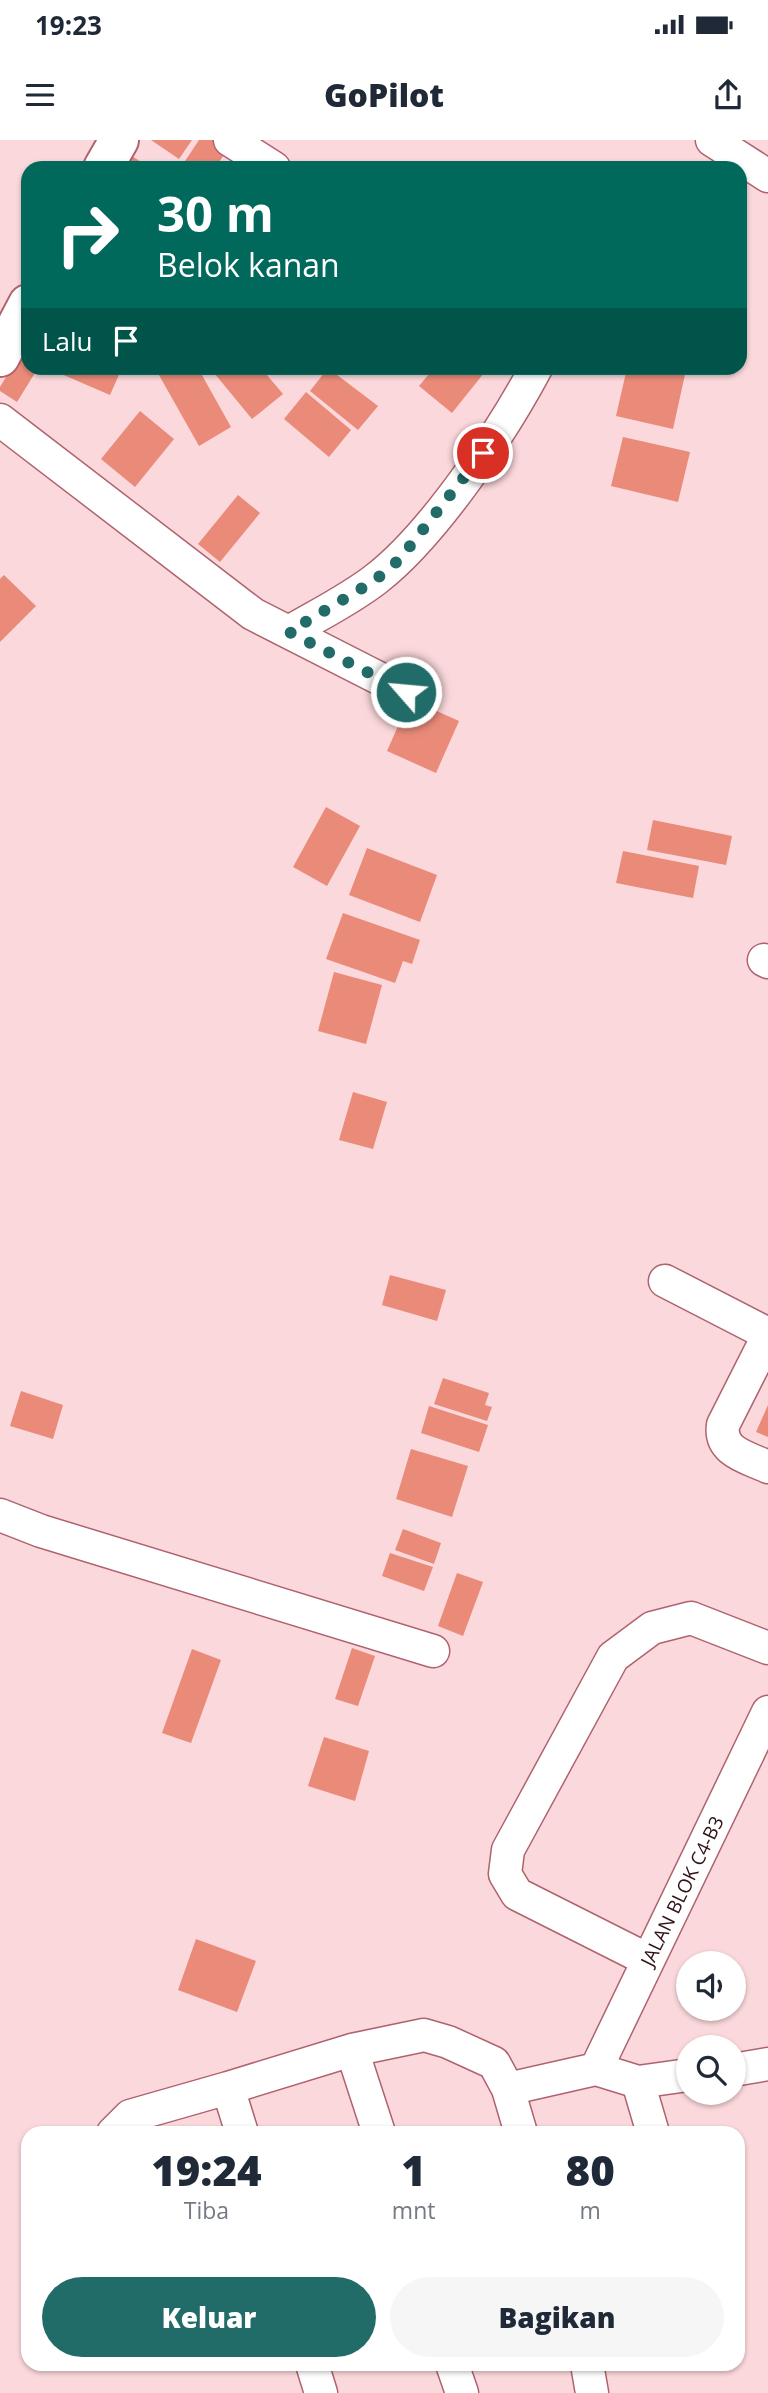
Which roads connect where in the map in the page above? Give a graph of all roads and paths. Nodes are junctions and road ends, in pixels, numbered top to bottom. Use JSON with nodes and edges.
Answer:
{"nodes":[{"id":1,"x":119,"y":140,"type":"edge"},
{"id":2,"x":230,"y":140,"type":"edge"},
{"id":3,"x":712,"y":140,"type":"edge"},
{"id":4,"x":107,"y":161,"type":"edge"},
{"id":5,"x":263,"y":161,"type":"edge"},
{"id":6,"x":745,"y":161,"type":"edge"},
{"id":7,"x":747,"y":162,"type":"edge"},
{"id":8,"x":768,"y":176,"type":"edge"},
{"id":9,"x":21,"y":317,"type":"edge"},
{"id":10,"x":0,"y":356,"type":"edge"},
{"id":11,"x":532,"y":375,"type":"edge"},
{"id":12,"x":0,"y":421,"type":"edge"},
{"id":13,"x":289,"y":632,"type":"junction"},
{"id":14,"x":406,"y":692,"type":"dead end"},
{"id":15,"x":665,"y":1281,"type":"dead end"},
{"id":16,"x":768,"y":1335,"type":"edge"},
{"id":17,"x":768,"y":1467,"type":"edge"},
{"id":18,"x":0,"y":1515,"type":"edge"},
{"id":19,"x":768,"y":1648,"type":"edge"},
{"id":20,"x":433,"y":1651,"type":"dead end"},
{"id":21,"x":768,"y":1713,"type":"edge"},
{"id":22,"x":648,"y":1960,"type":"junction"},
{"id":23,"x":352,"y":2050,"type":"junction"},
{"id":24,"x":768,"y":2066,"type":"edge"},
{"id":25,"x":596,"y":2069,"type":"junction"},
{"id":26,"x":746,"y":2069,"type":"edge"},
{"id":27,"x":676,"y":2077,"type":"edge"},
{"id":28,"x":639,"y":2082,"type":"junction"},
{"id":29,"x":228,"y":2088,"type":"junction"},
{"id":30,"x":508,"y":2089,"type":"junction"},
{"id":31,"x":120,"y":2126,"type":"edge"},
{"id":32,"x":240,"y":2126,"type":"edge"},
{"id":33,"x":377,"y":2126,"type":"edge"},
{"id":34,"x":519,"y":2126,"type":"edge"},
{"id":35,"x":651,"y":2126,"type":"edge"},
{"id":36,"x":314,"y":2371,"type":"edge"},
{"id":37,"x":454,"y":2371,"type":"edge"},
{"id":38,"x":588,"y":2371,"type":"edge"},
{"id":39,"x":321,"y":2393,"type":"edge"},
{"id":40,"x":462,"y":2393,"type":"edge"},
{"id":41,"x":592,"y":2393,"type":"edge"}],
"edges":[{"from":1,"to":4,"type":"street"},
{"from":2,"to":5,"type":"street"},
{"from":3,"to":6,"type":"street"},
{"from":7,"to":8,"type":"street"},
{"from":9,"to":10,"type":"street"},
{"from":11,"to":13,"type":"street"},
{"from":12,"to":13,"type":"street"},
{"from":13,"to":14,"type":"street"},
{"from":15,"to":16,"type":"street"},
{"from":16,"to":17,"type":"street"},
{"from":18,"to":20,"type":"street"},
{"from":19,"to":22,"type":"street"},
{"from":21,"to":22,"type":"street","name":"JALAN BLOK C4-B3"},
{"from":22,"to":25,"type":"street","name":"JALAN BLOK C4-B3"},
{"from":23,"to":29,"type":"street"},
{"from":23,"to":30,"type":"street"},
{"from":23,"to":33,"type":"street"},
{"from":24,"to":26,"type":"street"},
{"from":25,"to":28,"type":"street"},
{"from":25,"to":30,"type":"street"},
{"from":27,"to":28,"type":"street"},
{"from":28,"to":35,"type":"street"},
{"from":29,"to":31,"type":"street"},
{"from":29,"to":32,"type":"street"},
{"from":30,"to":34,"type":"street"},
{"from":36,"to":39,"type":"street"},
{"from":37,"to":40,"type":"street"},
{"from":38,"to":41,"type":"street"}]}
